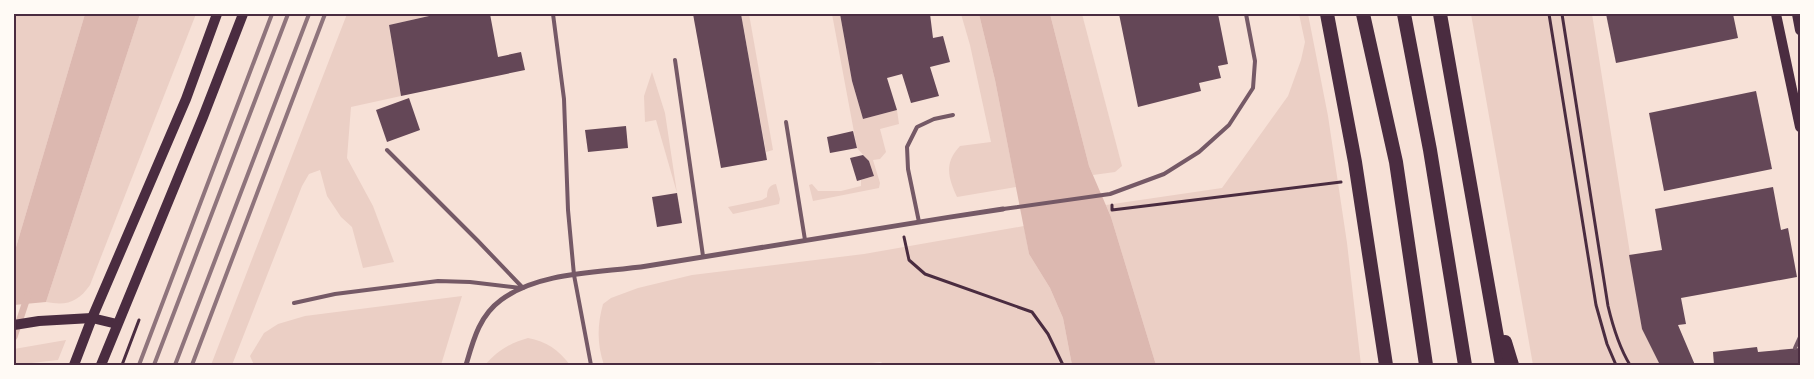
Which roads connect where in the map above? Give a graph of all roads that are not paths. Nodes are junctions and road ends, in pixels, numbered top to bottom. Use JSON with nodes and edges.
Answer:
{"nodes":[{"id":1,"x":217,"y":14,"type":"edge"},
{"id":2,"x":243,"y":14,"type":"edge"},
{"id":3,"x":553,"y":14,"type":"edge"},
{"id":4,"x":1246,"y":14,"type":"edge"},
{"id":5,"x":1326,"y":14,"type":"edge"},
{"id":6,"x":1363,"y":14,"type":"edge"},
{"id":7,"x":1404,"y":14,"type":"edge"},
{"id":8,"x":1440,"y":14,"type":"edge"},
{"id":9,"x":1776,"y":14,"type":"edge"},
{"id":10,"x":1797,"y":14,"type":"edge"},
{"id":11,"x":1800,"y":30,"type":"edge"},
{"id":12,"x":675,"y":60,"type":"dead end"},
{"id":13,"x":953,"y":115,"type":"dead end"},
{"id":14,"x":786,"y":122,"type":"dead end"},
{"id":15,"x":1800,"y":127,"type":"edge"},
{"id":16,"x":387,"y":150,"type":"dead end"},
{"id":17,"x":1003,"y":209,"type":"joint"},
{"id":18,"x":919,"y":222,"type":"junction"},
{"id":19,"x":805,"y":240,"type":"junction"},
{"id":20,"x":703,"y":256,"type":"junction"},
{"id":21,"x":574,"y":275,"type":"junction"},
{"id":22,"x":1488,"y":286,"type":"junction"},
{"id":23,"x":523,"y":288,"type":"junction"},
{"id":24,"x":294,"y":303,"type":"dead end"},
{"id":25,"x":92,"y":318,"type":"junction"},
{"id":26,"x":14,"y":324,"type":"edge"},
{"id":27,"x":117,"y":324,"type":"junction"},
{"id":28,"x":1800,"y":337,"type":"edge"},
{"id":29,"x":1795,"y":348,"type":"dead end"},
{"id":30,"x":74,"y":365,"type":"edge"},
{"id":31,"x":101,"y":365,"type":"edge"},
{"id":32,"x":466,"y":365,"type":"edge"},
{"id":33,"x":591,"y":365,"type":"edge"},
{"id":34,"x":1386,"y":365,"type":"edge"},
{"id":35,"x":1426,"y":365,"type":"edge"},
{"id":36,"x":1465,"y":365,"type":"edge"},
{"id":37,"x":1502,"y":365,"type":"edge"},
{"id":38,"x":1512,"y":365,"type":"edge"}],
"edges":[{"from":1,"to":25,"type":"main road"},
{"from":2,"to":27,"type":"main road"},
{"from":3,"to":21,"type":"lane"},
{"from":4,"to":17,"type":"lane"},
{"from":5,"to":34,"type":"highway"},
{"from":6,"to":35,"type":"highway"},
{"from":7,"to":36,"type":"highway"},
{"from":8,"to":22,"type":"highway"},
{"from":9,"to":15,"type":"main road"},
{"from":10,"to":11,"type":"main road"},
{"from":12,"to":20,"type":"lane"},
{"from":13,"to":18,"type":"lane"},
{"from":14,"to":19,"type":"lane"},
{"from":16,"to":23,"type":"lane"},
{"from":17,"to":18,"type":"street"},
{"from":18,"to":19,"type":"street"},
{"from":19,"to":20,"type":"street"},
{"from":20,"to":21,"type":"street"},
{"from":21,"to":23,"type":"street"},
{"from":21,"to":33,"type":"lane"},
{"from":22,"to":37,"type":"highway"},
{"from":22,"to":38,"type":"highway"},
{"from":23,"to":24,"type":"lane"},
{"from":23,"to":32,"type":"street"},
{"from":25,"to":26,"type":"main road"},
{"from":25,"to":27,"type":"main road"},
{"from":25,"to":30,"type":"main road"},
{"from":27,"to":31,"type":"main road"},
{"from":28,"to":29,"type":"lane"}]}
